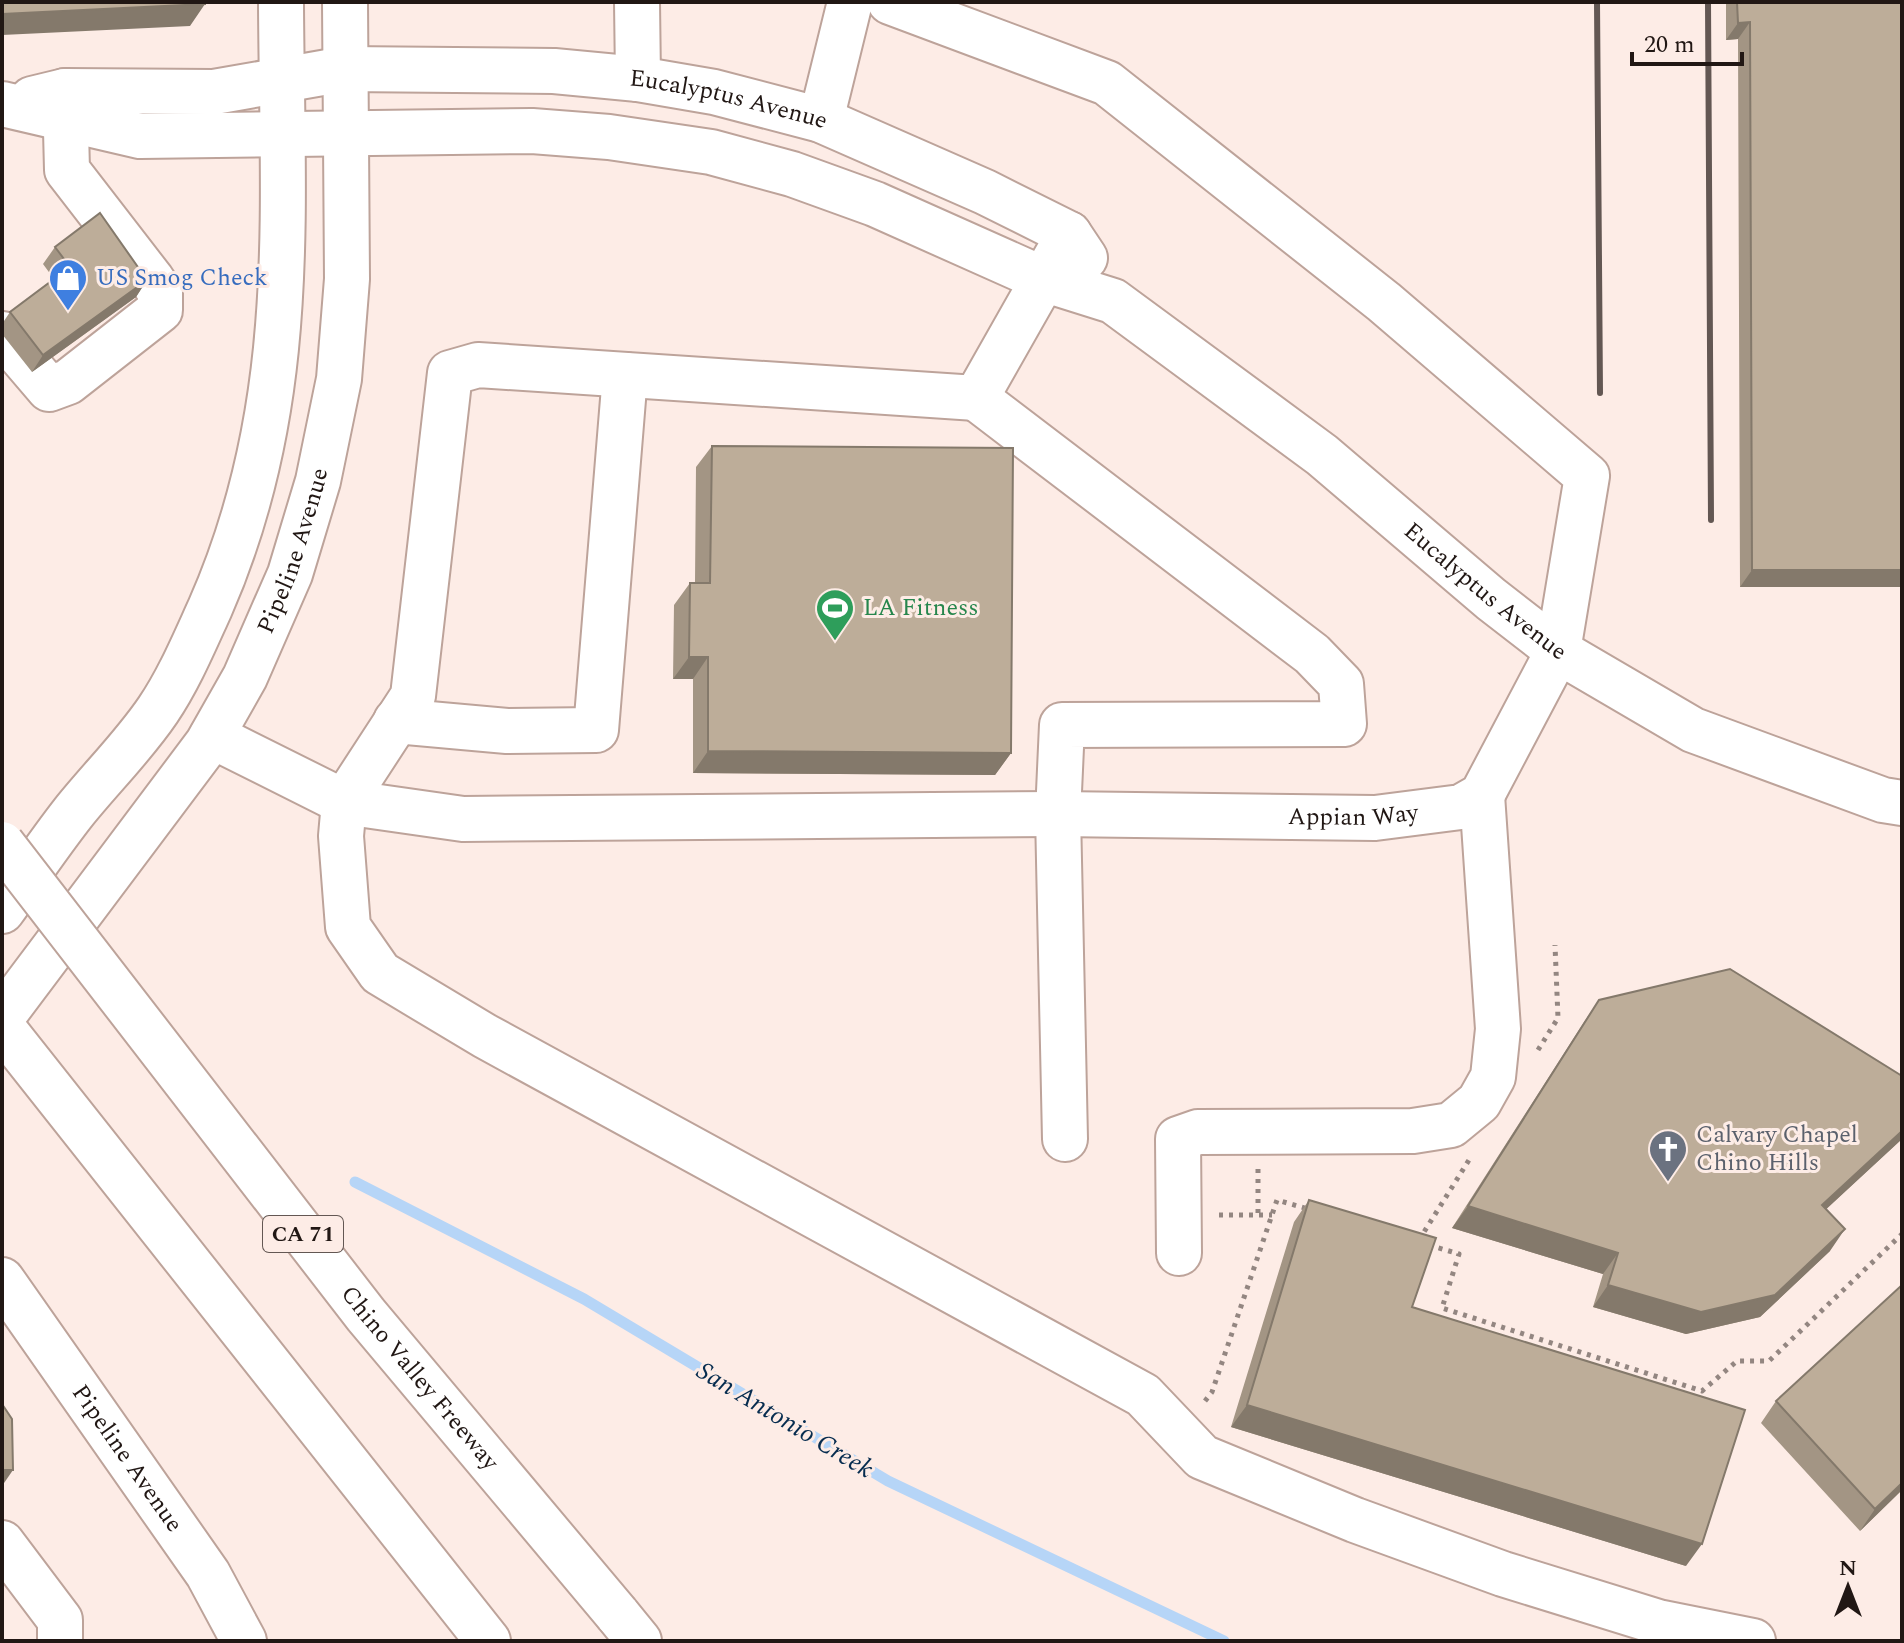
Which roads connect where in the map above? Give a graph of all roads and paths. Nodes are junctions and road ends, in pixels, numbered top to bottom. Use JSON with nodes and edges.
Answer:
{"nodes":[{"id":1,"x":281,"y":2,"type":"edge"},
{"id":2,"x":345,"y":2,"type":"edge"},
{"id":3,"x":637,"y":2,"type":"edge"},
{"id":4,"x":850,"y":2,"type":"edge"},
{"id":5,"x":890,"y":2,"type":"edge"},
{"id":6,"x":345,"y":69,"type":"junction"},
{"id":7,"x":638,"y":79,"type":"junction"},
{"id":8,"x":283,"y":82,"type":"junction"},
{"id":9,"x":8,"y":104,"type":"edge"},
{"id":10,"x":65,"y":104,"type":"junction"},
{"id":11,"x":821,"y":120,"type":"junction"},
{"id":12,"x":346,"y":133,"type":"junction"},
{"id":13,"x":283,"y":134,"type":"junction"},
{"id":14,"x":1069,"y":234,"type":"junction"},
{"id":15,"x":1043,"y":279,"type":"junction"},
{"id":16,"x":1113,"y":301,"type":"junction"},
{"id":17,"x":2,"y":334,"type":"edge"},
{"id":18,"x":625,"y":375,"type":"junction"},
{"id":19,"x":976,"y":398,"type":"junction"},
{"id":20,"x":1558,"y":651,"type":"junction"},
{"id":21,"x":396,"y":721,"type":"junction"},
{"id":22,"x":212,"y":736,"type":"junction"},
{"id":23,"x":1482,"y":795,"type":"junction"},
{"id":24,"x":344,"y":802,"type":"junction"},
{"id":25,"x":1902,"y":803,"type":"edge"},
{"id":26,"x":1058,"y":814,"type":"junction"},
{"id":27,"x":2,"y":844,"type":"edge"},
{"id":28,"x":2,"y":911,"type":"edge"},
{"id":29,"x":2,"y":1017,"type":"edge"},
{"id":30,"x":2,"y":1027,"type":"edge"},
{"id":31,"x":1065,"y":1139,"type":"dead end"},
{"id":32,"x":1319,"y":1213,"type":"edge"},
{"id":33,"x":1272,"y":1215,"type":"junction"},
{"id":34,"x":1179,"y":1234,"type":"joint"},
{"id":35,"x":1902,"y":1234,"type":"edge"},
{"id":36,"x":1404,"y":1238,"type":"edge"},
{"id":37,"x":2,"y":1280,"type":"edge"},
{"id":38,"x":1180,"y":1434,"type":"junction"},
{"id":39,"x":2,"y":1543,"type":"edge"},
{"id":40,"x":628,"y":1627,"type":"edge"},
{"id":41,"x":60,"y":1641,"type":"edge"},
{"id":42,"x":244,"y":1641,"type":"edge"},
{"id":43,"x":488,"y":1641,"type":"edge"},
{"id":44,"x":1753,"y":1641,"type":"edge"}],
"edges":[{"from":1,"to":8,"type":"main road"},
{"from":2,"to":6,"type":"main road","name":"Pipeline Avenue"},
{"from":3,"to":7,"type":"main road"},
{"from":4,"to":11,"type":"main road"},
{"from":5,"to":20,"type":"main road"},
{"from":6,"to":7,"type":"main road","name":"Eucalyptus Avenue"},
{"from":6,"to":8,"type":"main road","name":"Eucalyptus Avenue"},
{"from":6,"to":12,"type":"main road","name":"Pipeline Avenue"},
{"from":7,"to":11,"type":"main road","name":"Eucalyptus Avenue"},
{"from":8,"to":10,"type":"main road","name":"Eucalyptus Avenue"},
{"from":8,"to":13,"type":"main road"},
{"from":9,"to":10,"type":"main road"},
{"from":10,"to":13,"type":"main road","name":"Eucalyptus Avenue"},
{"from":10,"to":17,"type":"main road"},
{"from":11,"to":14,"type":"main road","name":"Eucalyptus Avenue"},
{"from":12,"to":13,"type":"main road","name":"Eucalyptus Avenue"},
{"from":12,"to":15,"type":"main road","name":"Eucalyptus Avenue"},
{"from":12,"to":22,"type":"main road","name":"Pipeline Avenue"},
{"from":13,"to":28,"type":"main road"},
{"from":14,"to":15,"type":"main road"},
{"from":14,"to":16,"type":"main road","name":"Eucalyptus Avenue"},
{"from":15,"to":16,"type":"main road","name":"Eucalyptus Avenue"},
{"from":15,"to":19,"type":"main road"},
{"from":16,"to":20,"type":"main road","name":"Eucalyptus Avenue"},
{"from":18,"to":19,"type":"main road"},
{"from":18,"to":21,"type":"main road"},
{"from":18,"to":21,"type":"main road"},
{"from":19,"to":26,"type":"main road"},
{"from":20,"to":23,"type":"main road"},
{"from":20,"to":25,"type":"main road","name":"Eucalyptus Avenue"},
{"from":21,"to":24,"type":"main road"},
{"from":22,"to":24,"type":"main road","name":"Appian Way"},
{"from":22,"to":29,"type":"main road","name":"Pipeline Avenue"},
{"from":23,"to":26,"type":"main road","name":"Appian Way"},
{"from":23,"to":34,"type":"main road"},
{"from":24,"to":26,"type":"main road","name":"Appian Way"},
{"from":24,"to":38,"type":"main road"},
{"from":26,"to":31,"type":"main road"},
{"from":27,"to":40,"type":"main road","name":"Chino Valley Freeway","number":"CA 71","bridge":true},
{"from":30,"to":43,"type":"main road"},
{"from":32,"to":33,"type":"path"},
{"from":33,"to":34,"type":"path"},
{"from":33,"to":38,"type":"path"},
{"from":35,"to":36,"type":"path"},
{"from":37,"to":42,"type":"main road","name":"Pipeline Avenue"},
{"from":38,"to":44,"type":"main road"},
{"from":39,"to":41,"type":"main road"}]}
